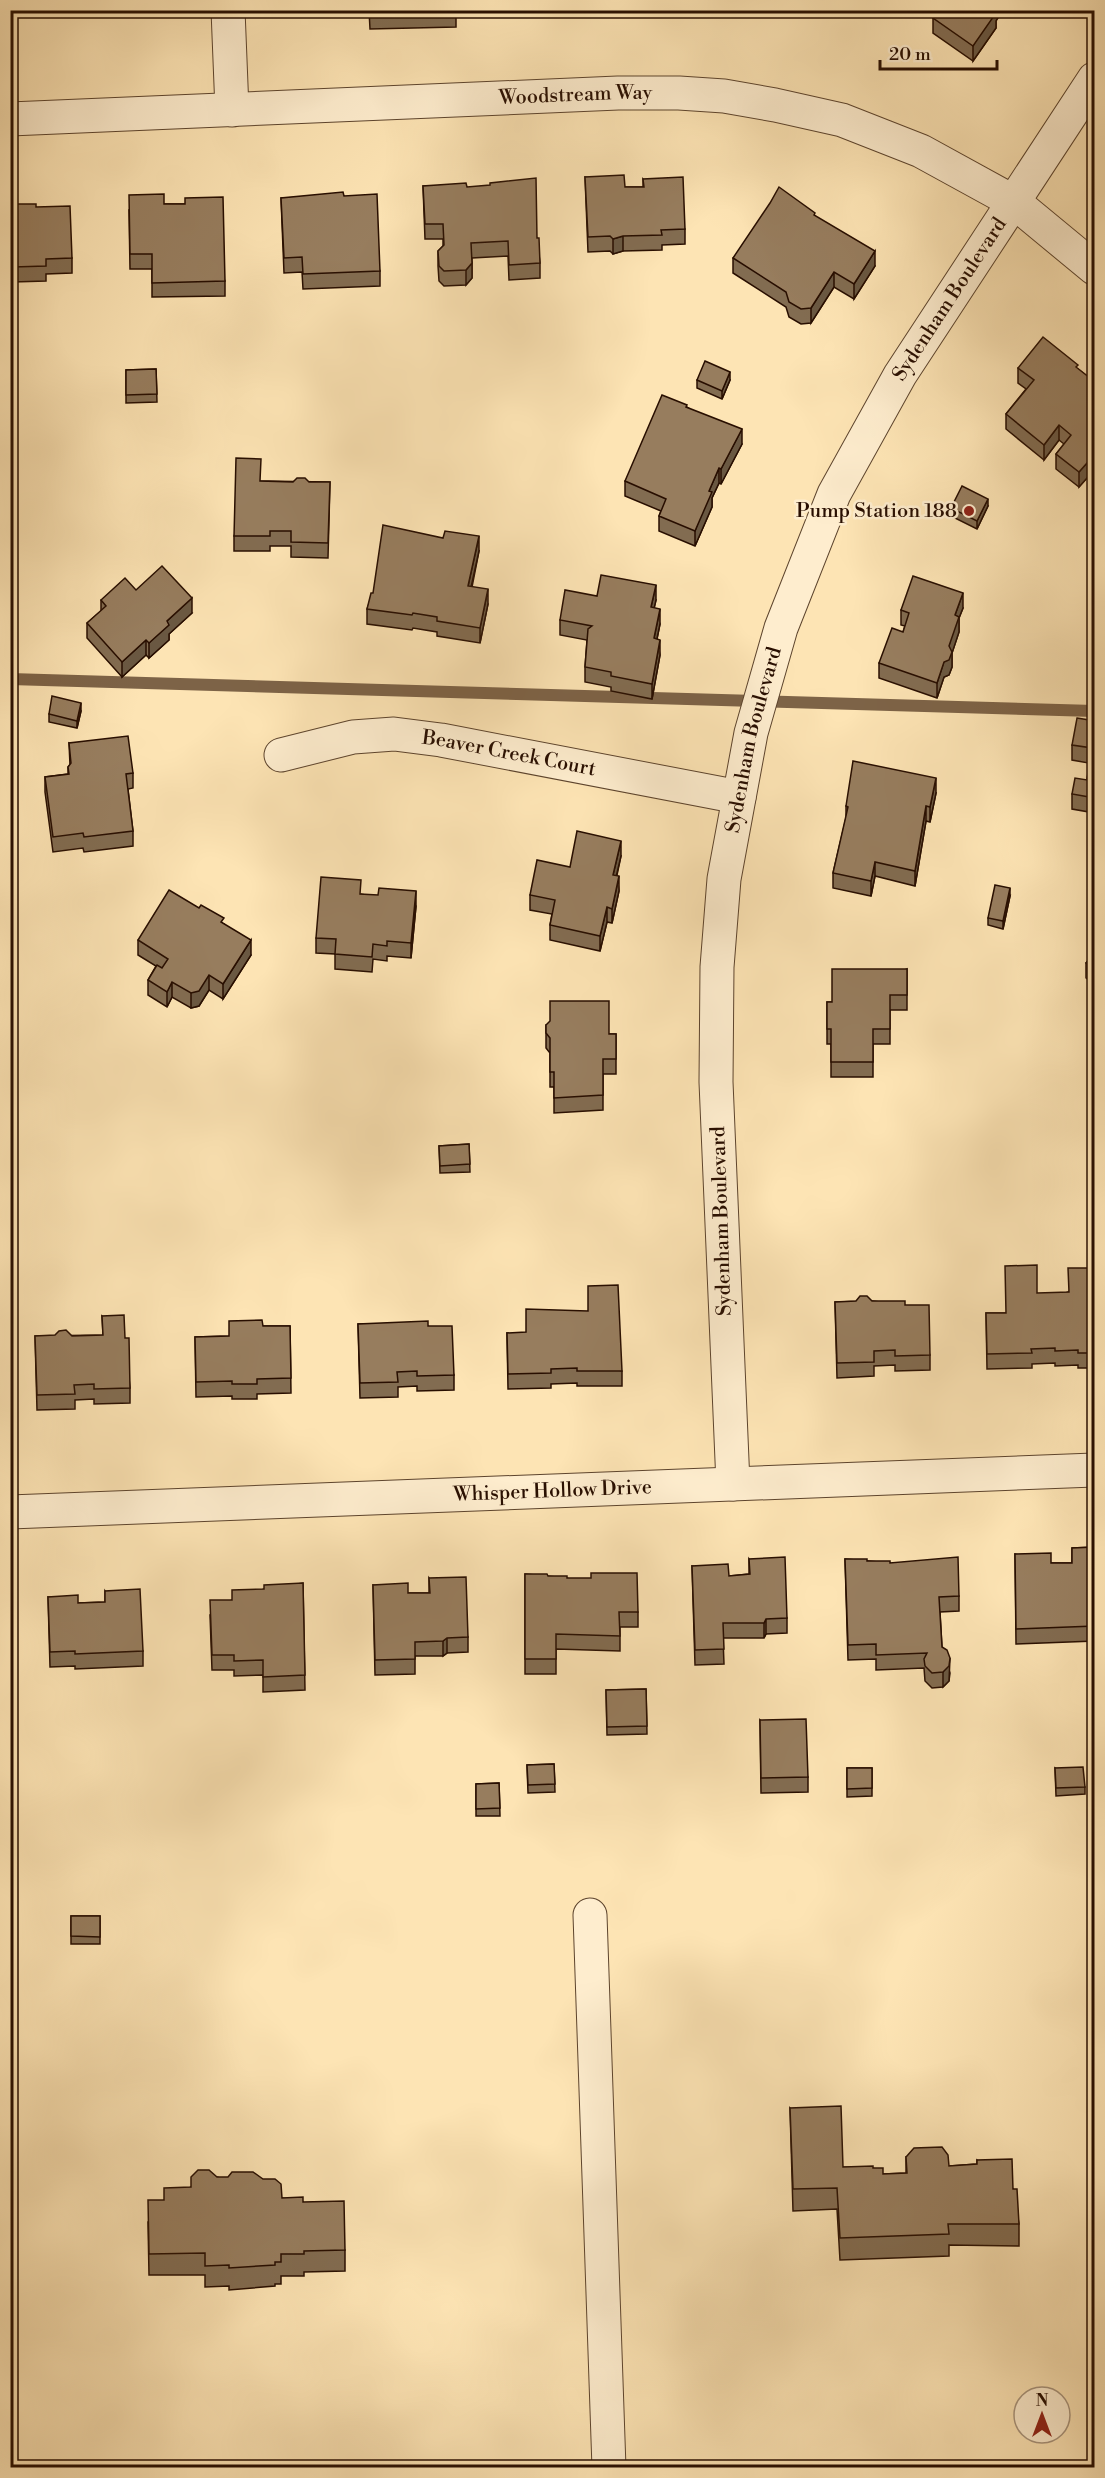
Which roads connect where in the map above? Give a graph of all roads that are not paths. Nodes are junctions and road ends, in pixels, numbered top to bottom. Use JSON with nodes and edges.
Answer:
{"nodes":[{"id":1,"x":228,"y":10,"type":"edge"},
{"id":2,"x":1095,"y":79,"type":"edge"},
{"id":3,"x":232,"y":110,"type":"junction"},
{"id":4,"x":10,"y":119,"type":"edge"},
{"id":5,"x":1014,"y":202,"type":"junction"},
{"id":6,"x":1095,"y":268,"type":"edge"},
{"id":7,"x":281,"y":755,"type":"dead end"},
{"id":8,"x":739,"y":797,"type":"junction"},
{"id":9,"x":1095,"y":1470,"type":"edge"},
{"id":10,"x":733,"y":1484,"type":"junction"},
{"id":11,"x":10,"y":1512,"type":"edge"},
{"id":12,"x":590,"y":1915,"type":"dead end"},
{"id":13,"x":609,"y":2468,"type":"edge"}],
"edges":[{"from":1,"to":3,"type":"street"},
{"from":2,"to":5,"type":"street","name":"Sydenham Boulevard"},
{"from":3,"to":4,"type":"street","name":"Woodstream Way"},
{"from":3,"to":5,"type":"street","name":"Woodstream Way"},
{"from":5,"to":6,"type":"street","name":"Woodstream Way"},
{"from":5,"to":8,"type":"street","name":"Sydenham Boulevard"},
{"from":7,"to":8,"type":"street","name":"Beaver Creek Court"},
{"from":8,"to":10,"type":"street","name":"Sydenham Boulevard"},
{"from":9,"to":10,"type":"street","name":"Whisper Hollow Drive"},
{"from":10,"to":11,"type":"street","name":"Whisper Hollow Drive"},
{"from":12,"to":13,"type":"street"}]}
